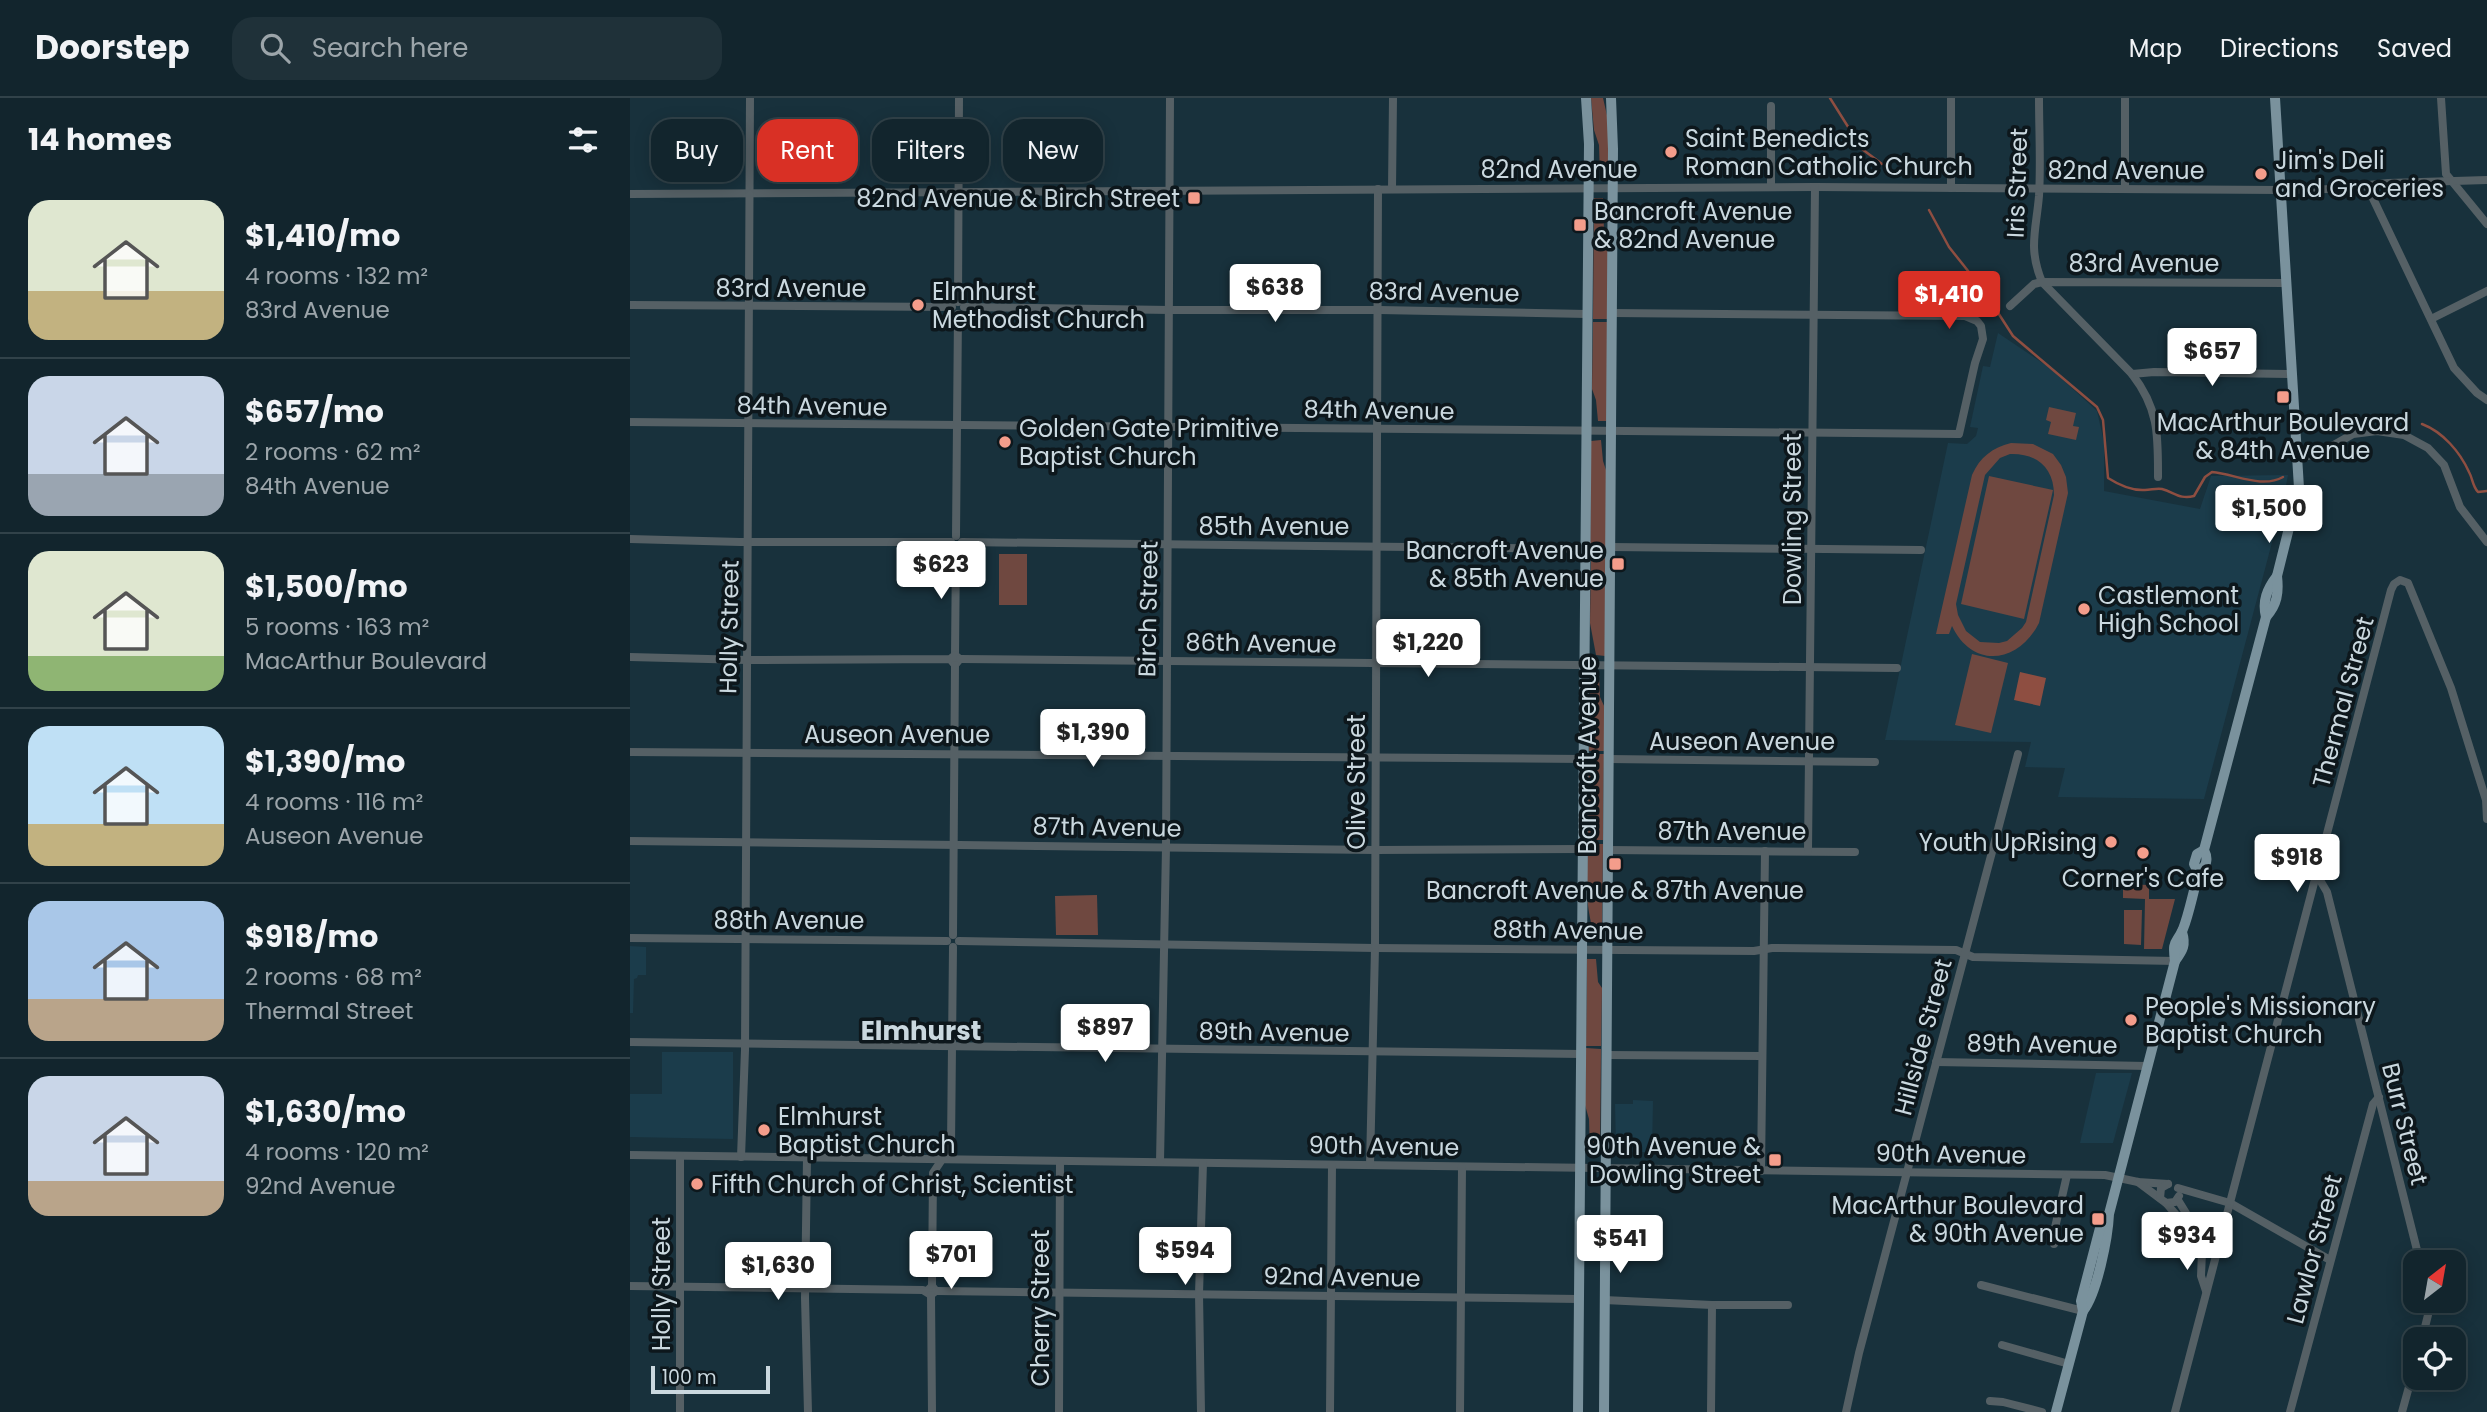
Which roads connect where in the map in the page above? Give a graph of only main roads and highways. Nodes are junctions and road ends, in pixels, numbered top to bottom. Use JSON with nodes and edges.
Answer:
{"nodes":[{"id":1,"x":1586,"y":98,"type":"edge"},
{"id":2,"x":1611,"y":98,"type":"edge"},
{"id":3,"x":2275,"y":98,"type":"edge"},
{"id":4,"x":1578,"y":1412,"type":"edge"},
{"id":5,"x":1604,"y":1412,"type":"edge"},
{"id":6,"x":2056,"y":1412,"type":"edge"}],
"edges":[{"from":1,"to":4,"type":"main road","name":"Bancroft Avenue"},
{"from":2,"to":5,"type":"main road","name":"Bancroft Avenue"},
{"from":3,"to":6,"type":"main road"}]}
